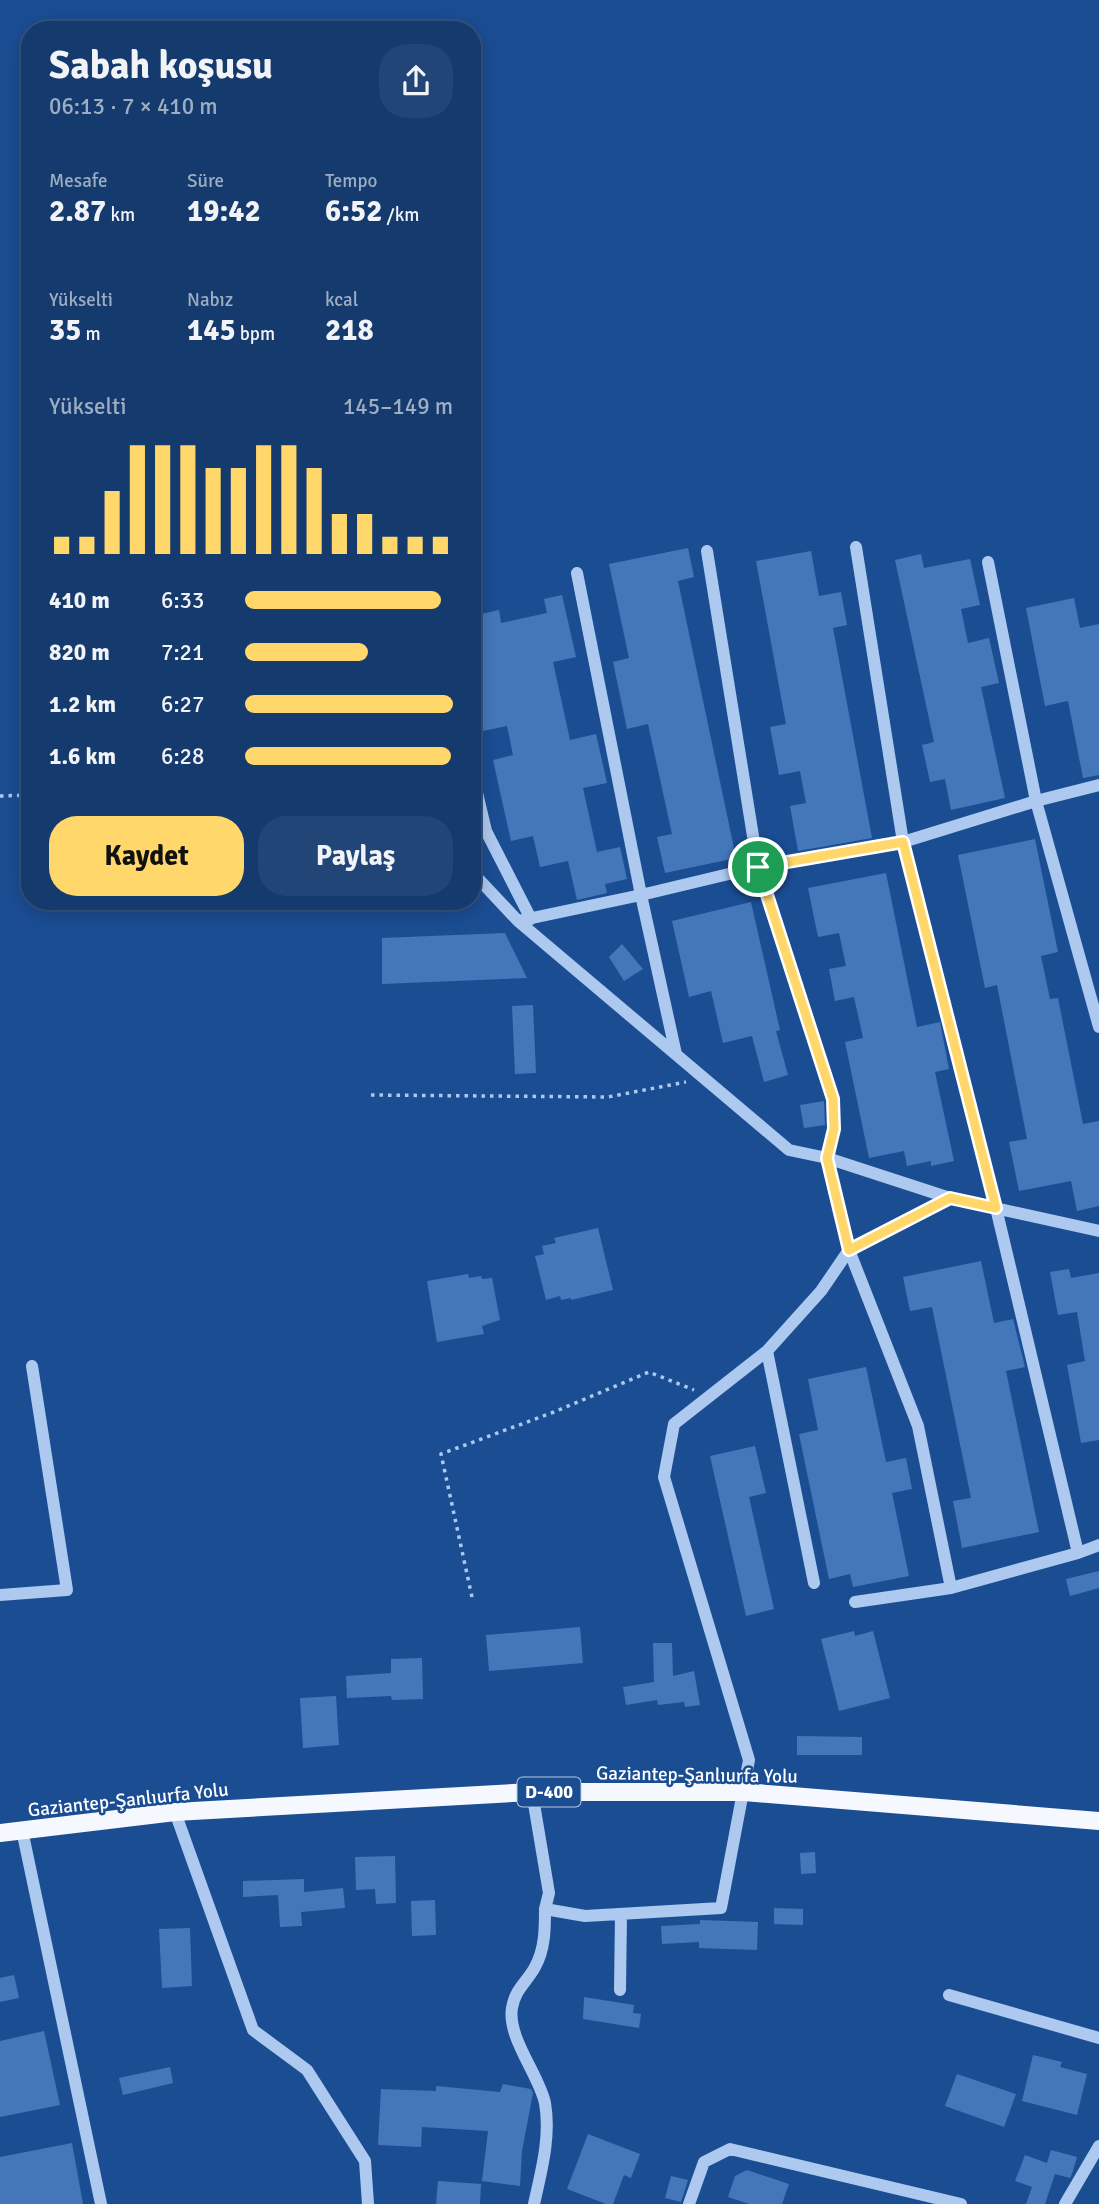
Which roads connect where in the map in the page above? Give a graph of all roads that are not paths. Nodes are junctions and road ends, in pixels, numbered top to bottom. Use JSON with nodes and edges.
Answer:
{"nodes":[{"id":1,"x":856,"y":547,"type":"dead end"},
{"id":2,"x":707,"y":551,"type":"dead end"},
{"id":3,"x":988,"y":562,"type":"dead end"},
{"id":4,"x":577,"y":573,"type":"dead end"},
{"id":5,"x":1099,"y":785,"type":"edge"},
{"id":6,"x":1036,"y":801,"type":"junction"},
{"id":7,"x":481,"y":810,"type":"edge"},
{"id":8,"x":903,"y":842,"type":"junction"},
{"id":9,"x":758,"y":867,"type":"junction"},
{"id":10,"x":481,"y":880,"type":"edge"},
{"id":11,"x":640,"y":895,"type":"junction"},
{"id":12,"x":524,"y":920,"type":"junction"},
{"id":13,"x":1099,"y":1027,"type":"edge"},
{"id":14,"x":676,"y":1054,"type":"junction"},
{"id":15,"x":827,"y":1158,"type":"junction"},
{"id":16,"x":950,"y":1198,"type":"junction"},
{"id":17,"x":996,"y":1208,"type":"junction"},
{"id":18,"x":1099,"y":1231,"type":"edge"},
{"id":19,"x":849,"y":1250,"type":"junction"},
{"id":20,"x":767,"y":1351,"type":"junction"},
{"id":21,"x":32,"y":1366,"type":"dead end"},
{"id":22,"x":1099,"y":1545,"type":"edge"},
{"id":23,"x":1078,"y":1553,"type":"junction"},
{"id":24,"x":814,"y":1583,"type":"dead end"},
{"id":25,"x":951,"y":1588,"type":"junction"},
{"id":26,"x":0,"y":1595,"type":"edge"},
{"id":27,"x":855,"y":1602,"type":"dead end"},
{"id":28,"x":532,"y":1792,"type":"junction"},
{"id":29,"x":744,"y":1792,"type":"junction"},
{"id":30,"x":175,"y":1812,"type":"junction"},
{"id":31,"x":1099,"y":1821,"type":"edge"},
{"id":32,"x":22,"y":1830,"type":"junction"},
{"id":33,"x":0,"y":1833,"type":"edge"},
{"id":34,"x":545,"y":1909,"type":"junction"},
{"id":35,"x":621,"y":1914,"type":"junction"},
{"id":36,"x":620,"y":1990,"type":"dead end"},
{"id":37,"x":949,"y":1995,"type":"dead end"},
{"id":38,"x":1099,"y":2038,"type":"edge"},
{"id":39,"x":1099,"y":2146,"type":"edge"},
{"id":40,"x":101,"y":2204,"type":"edge"},
{"id":41,"x":368,"y":2204,"type":"edge"},
{"id":42,"x":534,"y":2204,"type":"edge"},
{"id":43,"x":689,"y":2204,"type":"edge"},
{"id":44,"x":961,"y":2204,"type":"edge"},
{"id":45,"x":1065,"y":2204,"type":"edge"}],
"edges":[{"from":1,"to":8,"type":"street"},
{"from":2,"to":9,"type":"street"},
{"from":3,"to":6,"type":"street"},
{"from":4,"to":11,"type":"street"},
{"from":5,"to":6,"type":"street"},
{"from":6,"to":8,"type":"street"},
{"from":6,"to":13,"type":"street"},
{"from":7,"to":12,"type":"street"},
{"from":8,"to":9,"type":"street"},
{"from":8,"to":17,"type":"street"},
{"from":9,"to":11,"type":"street"},
{"from":9,"to":15,"type":"street"},
{"from":10,"to":12,"type":"street"},
{"from":11,"to":12,"type":"street"},
{"from":11,"to":14,"type":"street"},
{"from":12,"to":14,"type":"street"},
{"from":14,"to":15,"type":"street"},
{"from":15,"to":16,"type":"street"},
{"from":15,"to":19,"type":"street"},
{"from":16,"to":17,"type":"street"},
{"from":16,"to":19,"type":"street"},
{"from":17,"to":18,"type":"street"},
{"from":17,"to":23,"type":"street"},
{"from":19,"to":20,"type":"street"},
{"from":19,"to":25,"type":"street"},
{"from":20,"to":24,"type":"street"},
{"from":20,"to":29,"type":"street"},
{"from":21,"to":26,"type":"street"},
{"from":22,"to":23,"type":"street"},
{"from":23,"to":25,"type":"street"},
{"from":25,"to":27,"type":"street"},
{"from":28,"to":29,"type":"main road","name":"Gaziantep-Şanlıurfa Yolu","number":"D-400"},
{"from":28,"to":30,"type":"main road","name":"Gaziantep-Şanlıurfa Yolu","number":"D-400"},
{"from":28,"to":34,"type":"street"},
{"from":29,"to":31,"type":"main road","name":"Gaziantep-Şanlıurfa Yolu","number":"D-400"},
{"from":29,"to":35,"type":"street"},
{"from":30,"to":32,"type":"main road","name":"Gaziantep-Şanlıurfa Yolu","number":"D-400"},
{"from":30,"to":41,"type":"street"},
{"from":32,"to":33,"type":"main road","name":"Gaziantep-Şanlıurfa Yolu","number":"D-400"},
{"from":32,"to":40,"type":"street"},
{"from":34,"to":35,"type":"street"},
{"from":34,"to":42,"type":"street"},
{"from":35,"to":36,"type":"street"},
{"from":37,"to":38,"type":"street"},
{"from":39,"to":45,"type":"street"},
{"from":43,"to":44,"type":"street"}]}
